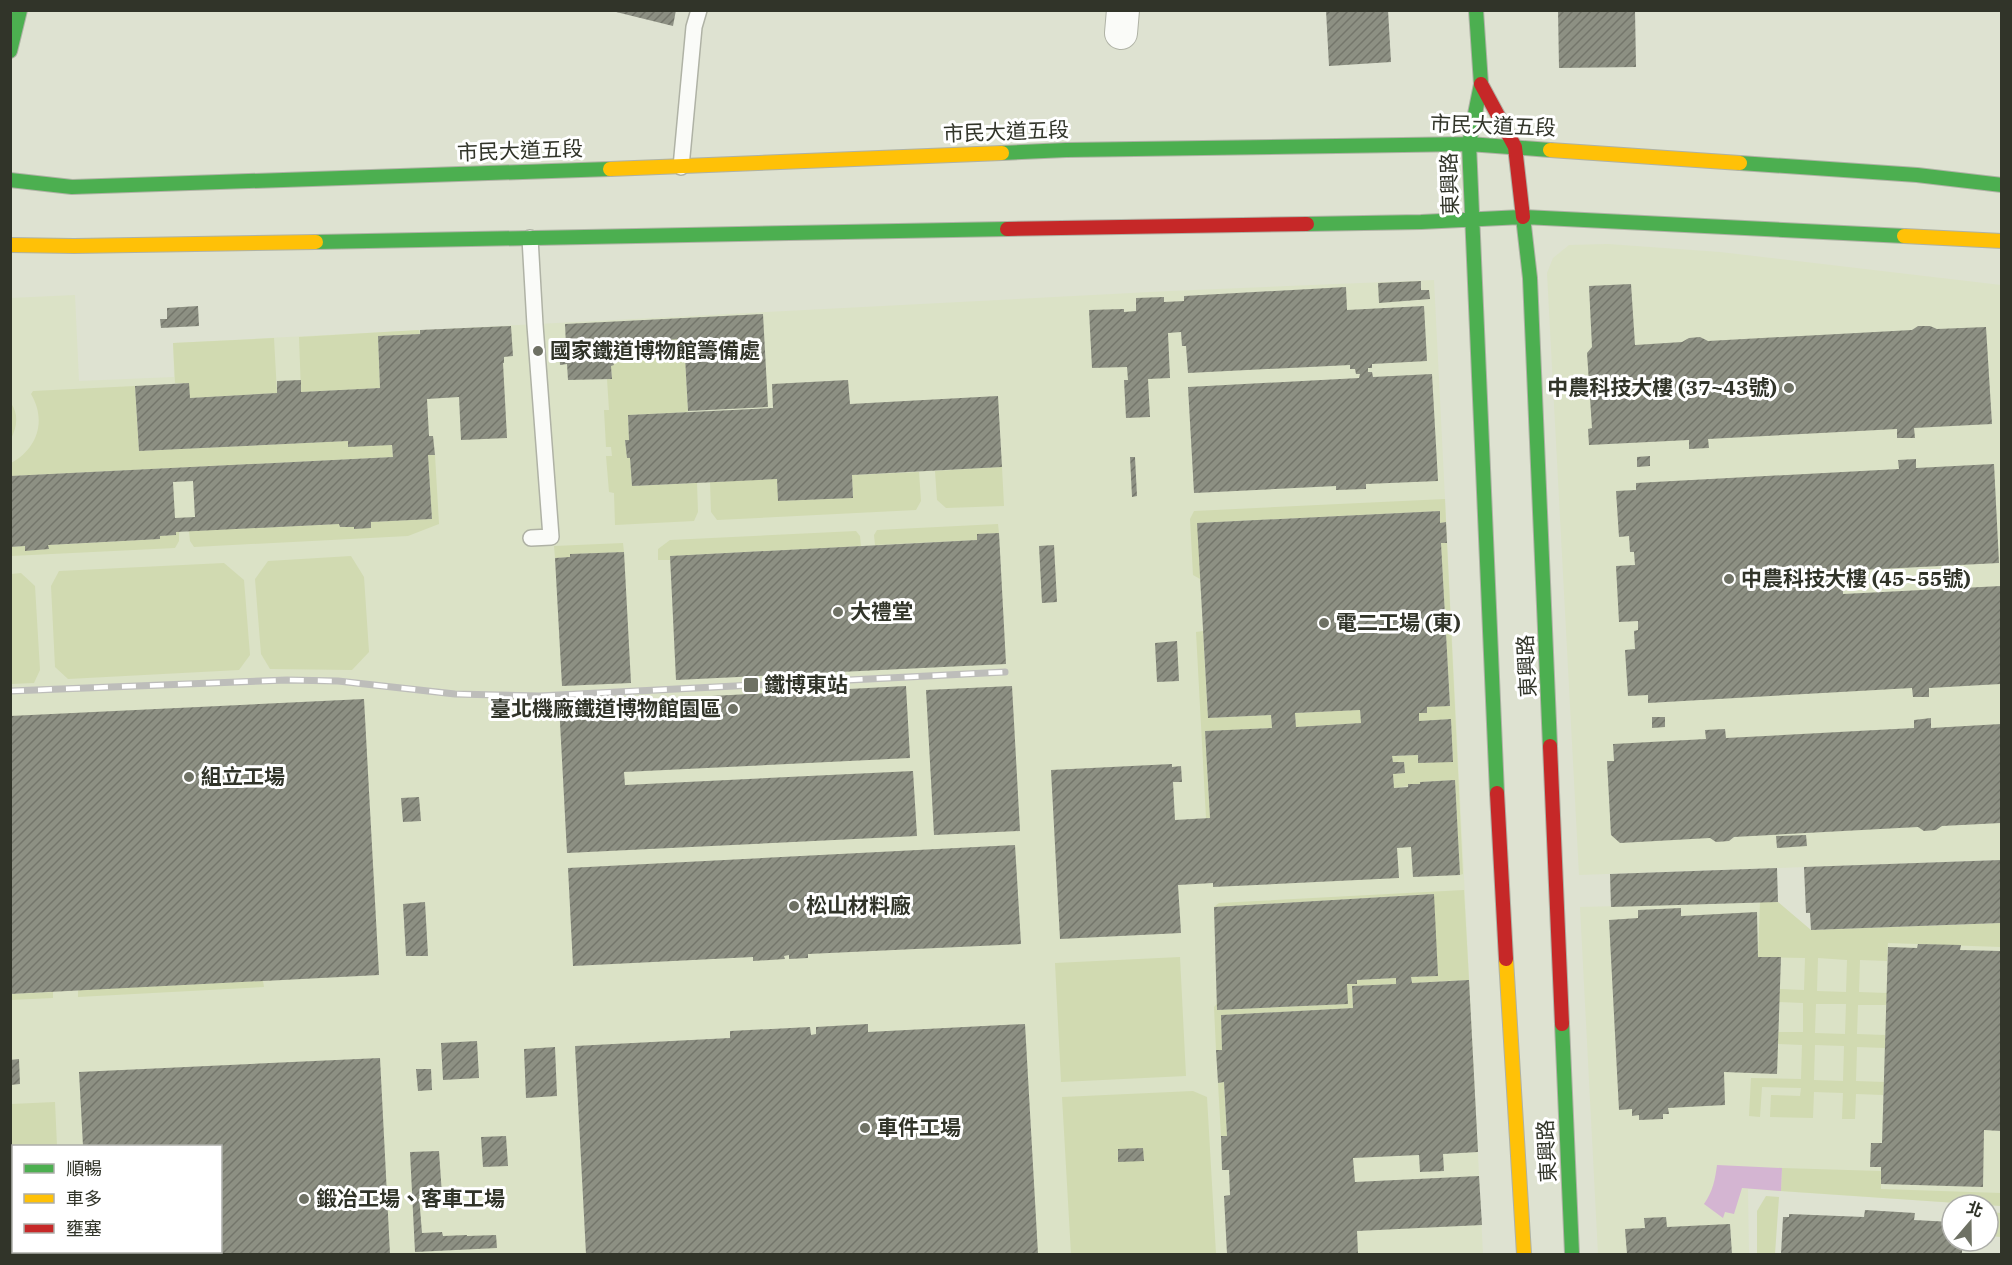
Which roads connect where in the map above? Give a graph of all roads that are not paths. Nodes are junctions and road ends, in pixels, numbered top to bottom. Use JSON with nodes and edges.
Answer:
{"nodes":[{"id":1,"x":20,"y":10,"type":"edge"},
{"id":2,"x":699,"y":10,"type":"edge"},
{"id":3,"x":1476,"y":10,"type":"edge"},
{"id":4,"x":10,"y":51,"type":"edge"},
{"id":5,"x":1481,"y":84,"type":"junction"},
{"id":6,"x":1469,"y":144,"type":"junction"},
{"id":7,"x":1515,"y":147,"type":"junction"},
{"id":8,"x":681,"y":167,"type":"junction"},
{"id":9,"x":10,"y":180,"type":"edge"},
{"id":10,"x":2001,"y":184,"type":"edge"},
{"id":11,"x":1522,"y":217,"type":"junction"},
{"id":12,"x":1472,"y":220,"type":"junction"},
{"id":13,"x":530,"y":238,"type":"junction"},
{"id":14,"x":2001,"y":241,"type":"edge"},
{"id":15,"x":10,"y":245,"type":"edge"},
{"id":16,"x":531,"y":538,"type":"dead end"},
{"id":17,"x":1524,"y":1254,"type":"edge"},
{"id":18,"x":1572,"y":1254,"type":"edge"}],
"edges":[{"from":1,"to":4,"type":"street"},
{"from":2,"to":8,"type":"lane"},
{"from":3,"to":5,"type":"street","name":"東興路"},
{"from":5,"to":6,"type":"street","name":"東興路"},
{"from":5,"to":7,"type":"street","name":"東興路"},
{"from":6,"to":7,"type":"street","name":"市民大道五段"},
{"from":6,"to":8,"type":"street","name":"市民大道五段"},
{"from":6,"to":12,"type":"street","name":"東興路"},
{"from":7,"to":10,"type":"street","name":"市民大道五段"},
{"from":7,"to":11,"type":"street","name":"東興路"},
{"from":8,"to":9,"type":"street","name":"市民大道五段"},
{"from":11,"to":12,"type":"street"},
{"from":11,"to":14,"type":"street"},
{"from":11,"to":18,"type":"street","name":"東興路"},
{"from":12,"to":13,"type":"street"},
{"from":12,"to":17,"type":"street","name":"東興路"},
{"from":13,"to":15,"type":"street"},
{"from":13,"to":16,"type":"lane"}]}
